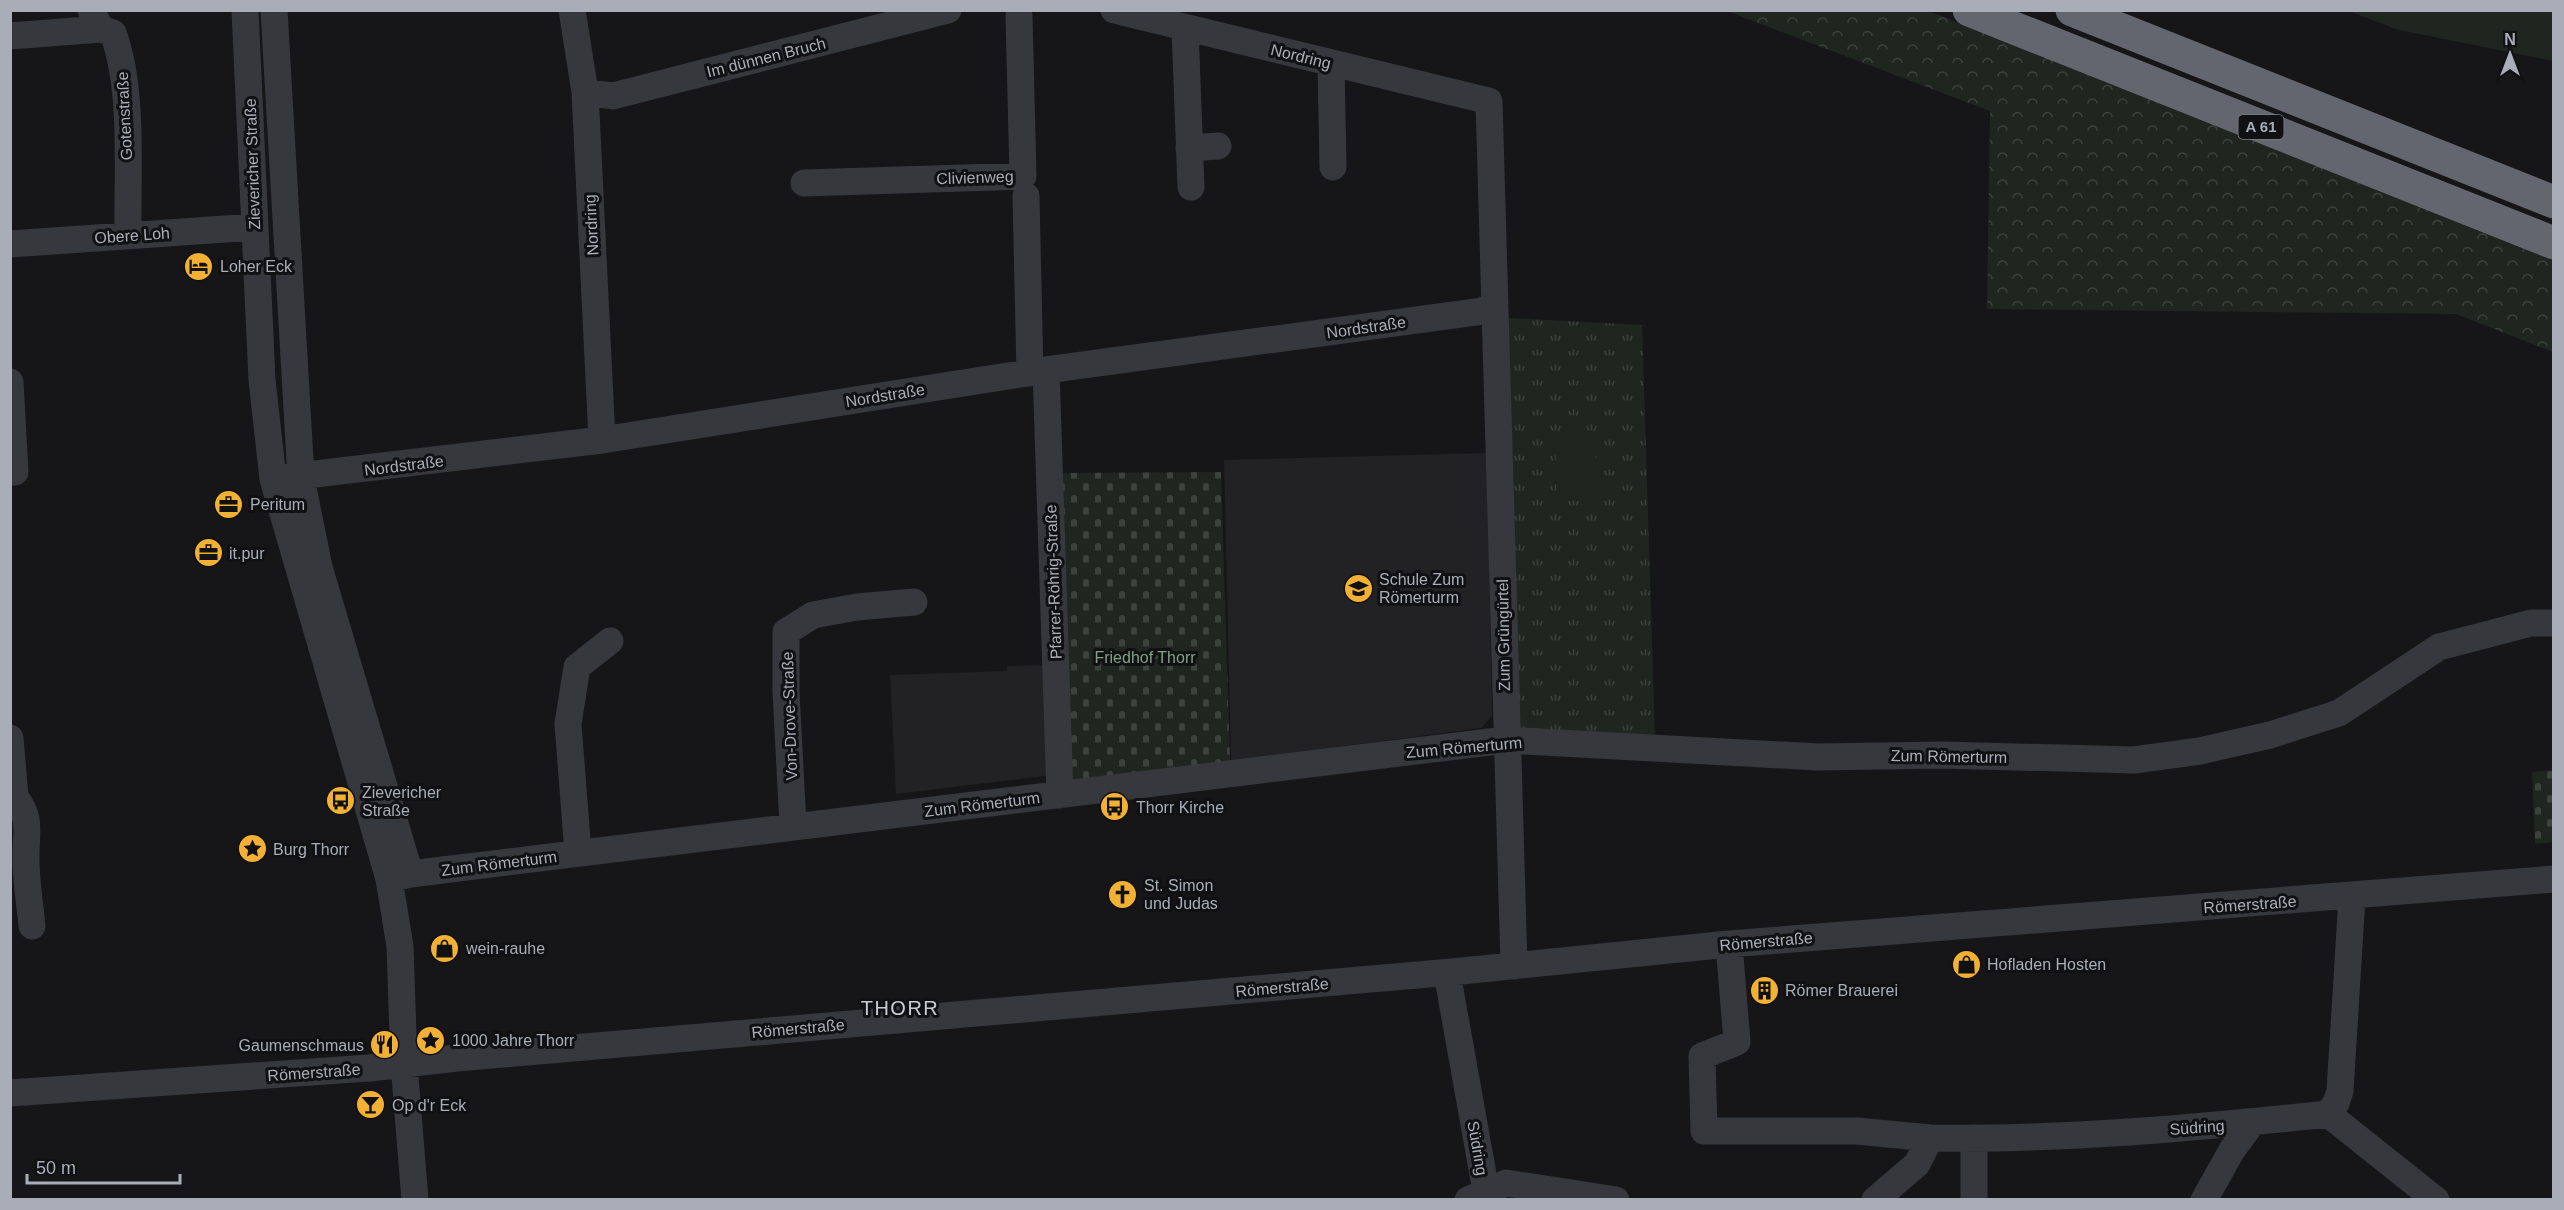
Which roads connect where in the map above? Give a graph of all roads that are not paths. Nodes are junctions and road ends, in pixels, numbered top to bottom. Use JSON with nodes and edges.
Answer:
{"nodes":[{"id":1,"x":245,"y":10,"type":"edge"},
{"id":2,"x":274,"y":10,"type":"edge"},
{"id":3,"x":572,"y":10,"type":"edge"},
{"id":4,"x":948,"y":10,"type":"edge"},
{"id":5,"x":1114,"y":10,"type":"edge"},
{"id":6,"x":1969,"y":10,"type":"edge"},
{"id":7,"x":2072,"y":10,"type":"edge"},
{"id":8,"x":1018,"y":12,"type":"edge"},
{"id":9,"x":96,"y":20,"type":"edge"},
{"id":10,"x":1185,"y":28,"type":"junction"},
{"id":11,"x":10,"y":36,"type":"edge"},
{"id":12,"x":1331,"y":63,"type":"junction"},
{"id":13,"x":585,"y":92,"type":"junction"},
{"id":14,"x":1489,"y":101,"type":"joint"},
{"id":15,"x":1218,"y":146,"type":"dead end"},
{"id":16,"x":1189,"y":148,"type":"junction"},
{"id":17,"x":1333,"y":167,"type":"dead end"},
{"id":18,"x":804,"y":183,"type":"dead end"},
{"id":19,"x":1191,"y":188,"type":"dead end"},
{"id":20,"x":1026,"y":196,"type":"dead end"},
{"id":21,"x":2553,"y":202,"type":"edge"},
{"id":22,"x":254,"y":227,"type":"junction"},
{"id":23,"x":128,"y":234,"type":"junction"},
{"id":24,"x":2553,"y":243,"type":"edge"},
{"id":25,"x":10,"y":244,"type":"edge"},
{"id":26,"x":1496,"y":303,"type":"junction"},
{"id":27,"x":1038,"y":371,"type":"junction"},
{"id":28,"x":10,"y":382,"type":"edge"},
{"id":29,"x":602,"y":440,"type":"junction"},
{"id":30,"x":10,"y":472,"type":"edge"},
{"id":31,"x":301,"y":478,"type":"junction"},
{"id":32,"x":273,"y":480,"type":"junction"},
{"id":33,"x":914,"y":602,"type":"dead end"},
{"id":34,"x":2553,"y":623,"type":"edge"},
{"id":35,"x":610,"y":641,"type":"dead end"},
{"id":36,"x":10,"y":738,"type":"edge"},
{"id":37,"x":1506,"y":740,"type":"junction"},
{"id":38,"x":1060,"y":795,"type":"junction"},
{"id":39,"x":13,"y":797,"type":"edge"},
{"id":40,"x":793,"y":826,"type":"junction"},
{"id":41,"x":578,"y":853,"type":"junction"},
{"id":42,"x":400,"y":877,"type":"junction"},
{"id":43,"x":2553,"y":879,"type":"edge"},
{"id":44,"x":2352,"y":897,"type":"junction"},
{"id":45,"x":32,"y":926,"type":"dead end"},
{"id":46,"x":1729,"y":944,"type":"junction"},
{"id":47,"x":1514,"y":966,"type":"junction"},
{"id":48,"x":1447,"y":973,"type":"junction"},
{"id":49,"x":404,"y":1064,"type":"junction"},
{"id":50,"x":10,"y":1093,"type":"edge"},
{"id":51,"x":2328,"y":1114,"type":"junction"},
{"id":52,"x":2252,"y":1123,"type":"junction"},
{"id":53,"x":1930,"y":1138,"type":"junction"},
{"id":54,"x":1974,"y":1138,"type":"junction"},
{"id":55,"x":1477,"y":1196,"type":"edge"},
{"id":56,"x":415,"y":1200,"type":"edge"},
{"id":57,"x":1616,"y":1200,"type":"edge"},
{"id":58,"x":1875,"y":1200,"type":"edge"},
{"id":59,"x":1974,"y":1200,"type":"edge"},
{"id":60,"x":2204,"y":1200,"type":"edge"},
{"id":61,"x":2436,"y":1200,"type":"edge"}],
"edges":[{"from":1,"to":22,"type":"street","name":"Zievericher Straße"},
{"from":2,"to":31,"type":"street","name":"Zievericher Straße"},
{"from":3,"to":13,"type":"street","name":"Nordring"},
{"from":4,"to":13,"type":"street","name":"Im dünnen Bruch"},
{"from":5,"to":10,"type":"street","name":"Nordring"},
{"from":6,"to":24,"type":"highway","number":"A 61"},
{"from":7,"to":21,"type":"highway","number":"A 61"},
{"from":8,"to":18,"type":"street","name":"Clivienweg"},
{"from":9,"to":11,"type":"street"},
{"from":9,"to":23,"type":"street","name":"Gotenstraße"},
{"from":10,"to":12,"type":"street","name":"Nordring"},
{"from":10,"to":16,"type":"street"},
{"from":12,"to":14,"type":"street","name":"Nordring"},
{"from":12,"to":17,"type":"street"},
{"from":13,"to":29,"type":"street","name":"Nordring"},
{"from":14,"to":26,"type":"street","name":"Zum Grüngürtel"},
{"from":15,"to":16,"type":"street"},
{"from":16,"to":19,"type":"street"},
{"from":20,"to":27,"type":"street","name":"Pfarrer-Röhrig-Straße"},
{"from":22,"to":23,"type":"street","name":"Obere Loh"},
{"from":22,"to":32,"type":"street","name":"Zievericher Straße"},
{"from":23,"to":25,"type":"street","name":"Obere Loh"},
{"from":26,"to":27,"type":"street","name":"Nordstraße"},
{"from":26,"to":37,"type":"street","name":"Zum Grüngürtel"},
{"from":27,"to":29,"type":"street","name":"Nordstraße"},
{"from":27,"to":38,"type":"street","name":"Pfarrer-Röhrig-Straße"},
{"from":28,"to":30,"type":"street"},
{"from":29,"to":31,"type":"street","name":"Nordstraße"},
{"from":31,"to":32,"type":"street","name":"Nordstraße"},
{"from":31,"to":42,"type":"street","name":"Zievericher Straße"},
{"from":32,"to":42,"type":"street","name":"Zievericher Straße"},
{"from":33,"to":40,"type":"street","name":"Von-Drove-Straße"},
{"from":34,"to":37,"type":"street","name":"Zum Römerturm"},
{"from":35,"to":41,"type":"street"},
{"from":36,"to":39,"type":"street"},
{"from":37,"to":38,"type":"street","name":"Zum Römerturm"},
{"from":37,"to":47,"type":"street","name":"Zum Grüngürtel"},
{"from":38,"to":40,"type":"street","name":"Zum Römerturm"},
{"from":39,"to":45,"type":"street"},
{"from":40,"to":41,"type":"street","name":"Zum Römerturm"},
{"from":41,"to":42,"type":"street","name":"Zum Römerturm"},
{"from":42,"to":49,"type":"street","name":"Zievericher Straße"},
{"from":43,"to":44,"type":"street","name":"Römerstraße"},
{"from":44,"to":46,"type":"street","name":"Römerstraße"},
{"from":44,"to":51,"type":"street"},
{"from":46,"to":47,"type":"street","name":"Römerstraße"},
{"from":46,"to":53,"type":"street","name":"Südring"},
{"from":47,"to":48,"type":"street","name":"Römerstraße"},
{"from":48,"to":49,"type":"street","name":"Römerstraße"},
{"from":48,"to":55,"type":"street","name":"Südring"},
{"from":49,"to":50,"type":"street","name":"Römerstraße"},
{"from":49,"to":56,"type":"street","name":"Zievericher Straße"},
{"from":51,"to":52,"type":"street","name":"Südring"},
{"from":51,"to":61,"type":"street"},
{"from":52,"to":54,"type":"street","name":"Südring"},
{"from":52,"to":60,"type":"street"},
{"from":53,"to":54,"type":"street","name":"Südring"},
{"from":53,"to":58,"type":"street"},
{"from":54,"to":59,"type":"street"},
{"from":55,"to":57,"type":"street","name":"Südring"}]}
